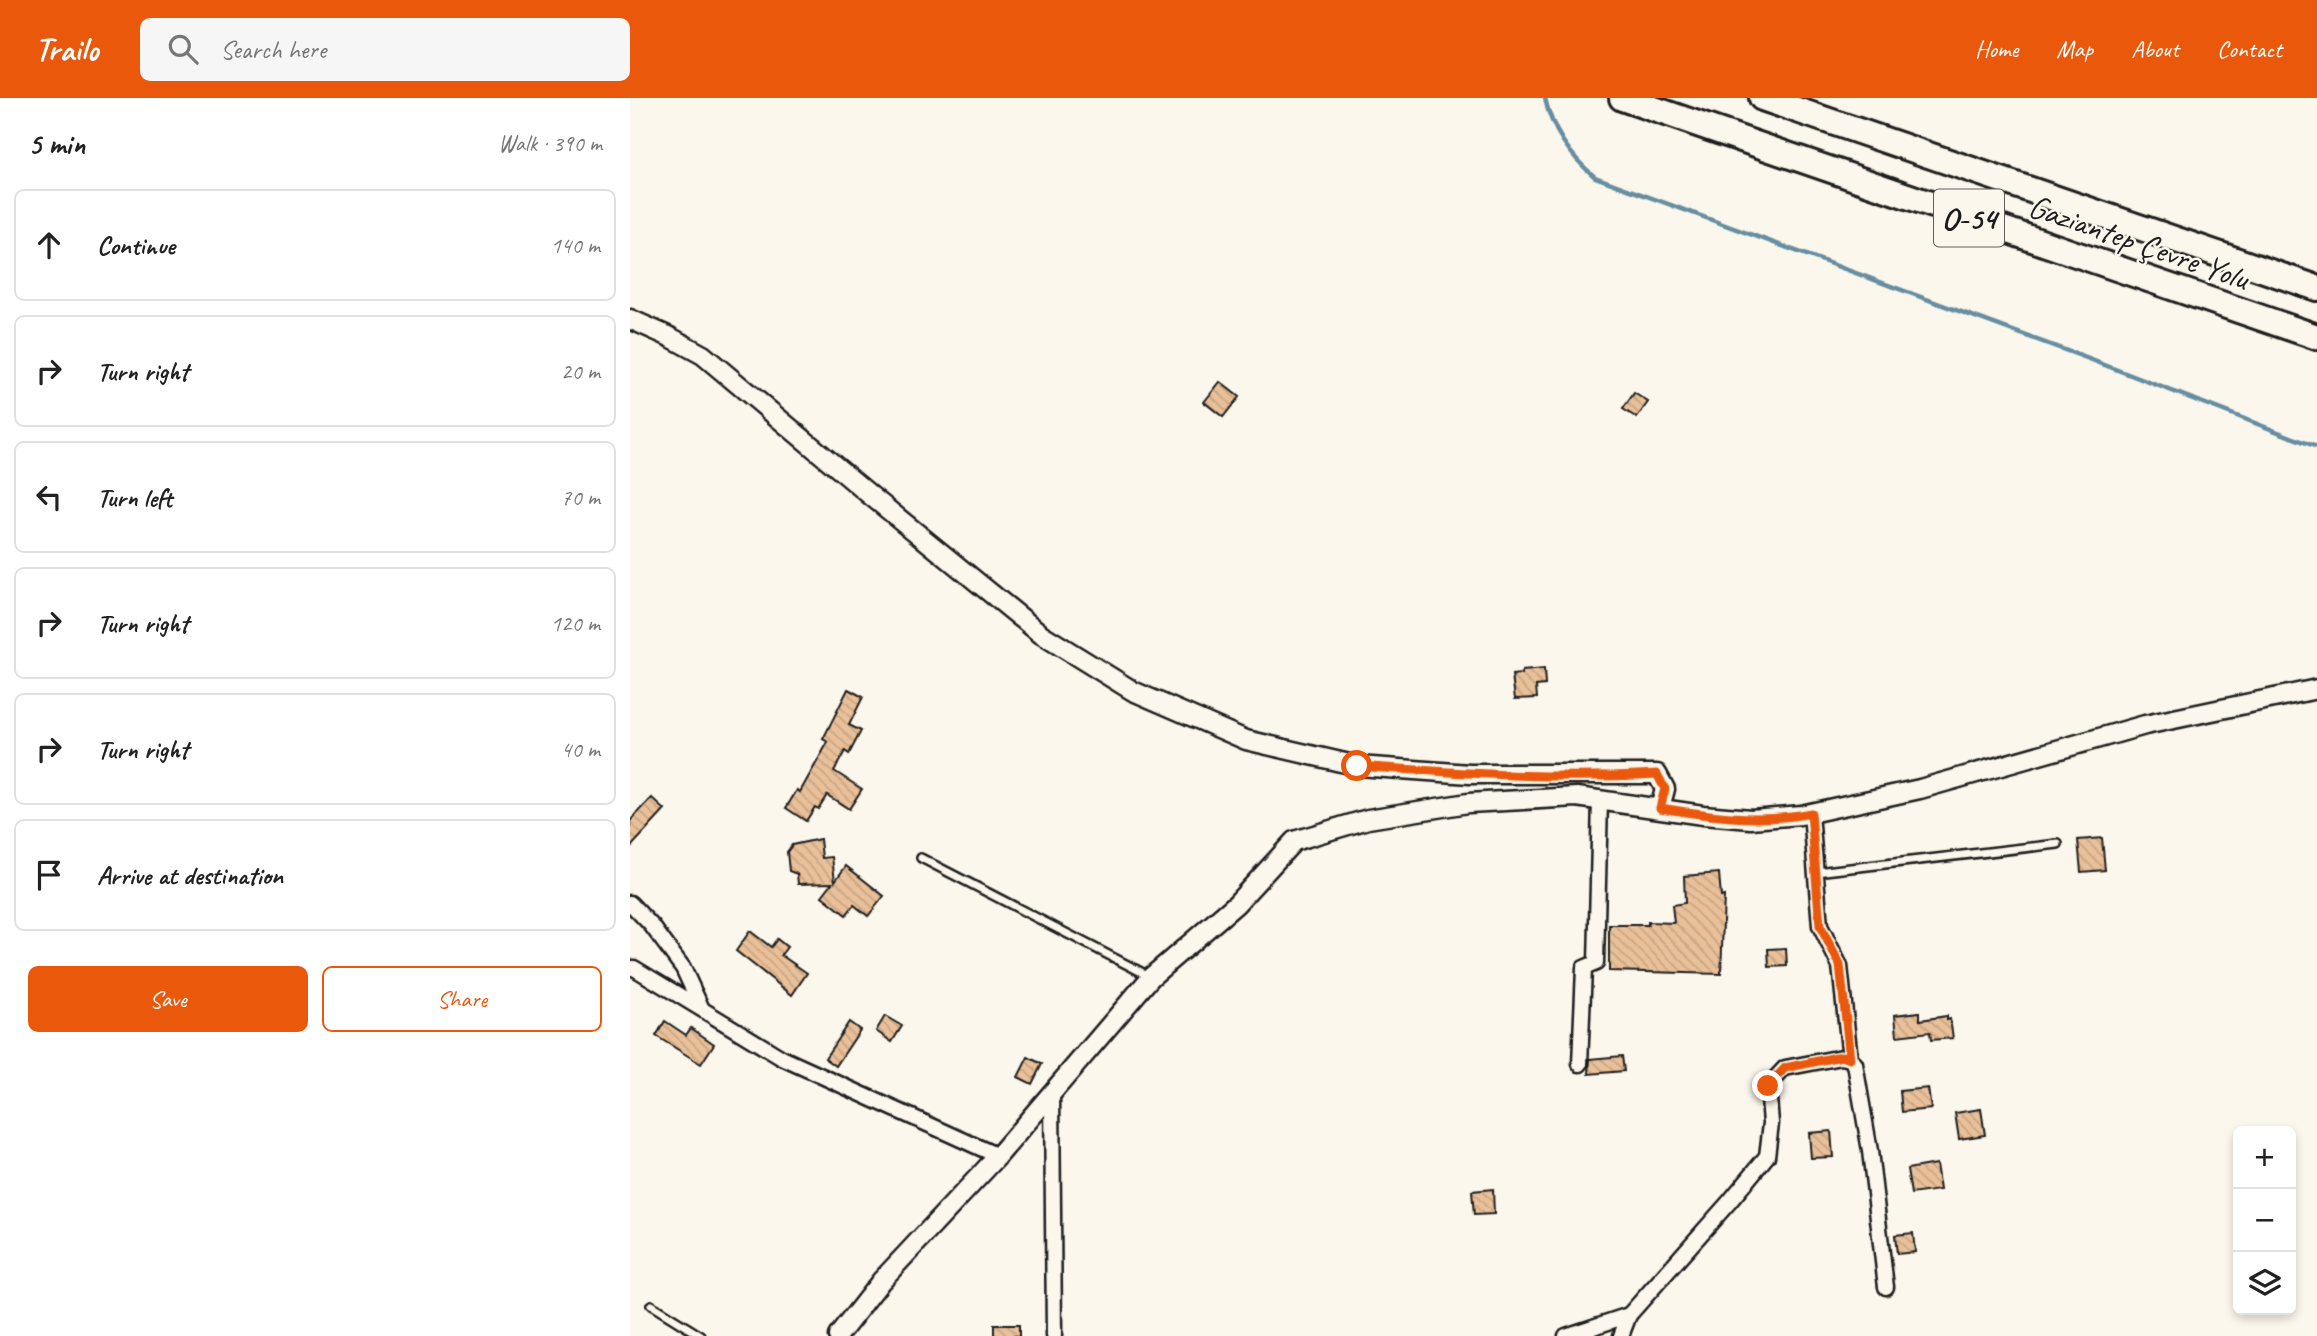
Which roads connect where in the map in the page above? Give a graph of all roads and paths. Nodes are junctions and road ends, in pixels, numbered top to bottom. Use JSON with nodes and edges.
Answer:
{"nodes":[{"id":1,"x":1622,"y":98,"type":"edge"},
{"id":2,"x":1762,"y":98,"type":"edge"},
{"id":3,"x":2317,"y":288,"type":"edge"},
{"id":4,"x":630,"y":319,"type":"edge"},
{"id":5,"x":2317,"y":337,"type":"edge"},
{"id":6,"x":2317,"y":691,"type":"edge"},
{"id":7,"x":1600,"y":800,"type":"junction"},
{"id":8,"x":1660,"y":808,"type":"junction"},
{"id":9,"x":1811,"y":813,"type":"junction"},
{"id":10,"x":2058,"y":844,"type":"dead end"},
{"id":11,"x":921,"y":858,"type":"dead end"},
{"id":12,"x":1816,"y":872,"type":"junction"},
{"id":13,"x":630,"y":903,"type":"edge"},
{"id":14,"x":630,"y":968,"type":"edge"},
{"id":15,"x":1152,"y":977,"type":"junction"},
{"id":16,"x":701,"y":1007,"type":"junction"},
{"id":17,"x":1850,"y":1059,"type":"junction"},
{"id":18,"x":1580,"y":1064,"type":"dead end"},
{"id":19,"x":1052,"y":1091,"type":"junction"},
{"id":20,"x":998,"y":1156,"type":"junction"},
{"id":21,"x":1886,"y":1287,"type":"dead end"},
{"id":22,"x":651,"y":1305,"type":"dead end"},
{"id":23,"x":1629,"y":1315,"type":"junction"},
{"id":24,"x":701,"y":1336,"type":"edge"},
{"id":25,"x":838,"y":1336,"type":"edge"},
{"id":26,"x":1054,"y":1336,"type":"edge"},
{"id":27,"x":1566,"y":1336,"type":"edge"},
{"id":28,"x":1621,"y":1336,"type":"edge"}],
"edges":[{"from":1,"to":5,"type":"highway","name":"Gaziantep Çevre Yolu","number":"O-54"},
{"from":2,"to":3,"type":"highway","name":"Gaziantep Çevre Yolu","number":"O-54"},
{"from":4,"to":8,"type":"street"},
{"from":6,"to":9,"type":"street"},
{"from":7,"to":8,"type":"street"},
{"from":7,"to":15,"type":"street"},
{"from":7,"to":18,"type":"street"},
{"from":8,"to":9,"type":"street"},
{"from":9,"to":12,"type":"street"},
{"from":10,"to":12,"type":"lane"},
{"from":11,"to":15,"type":"lane"},
{"from":12,"to":17,"type":"street"},
{"from":13,"to":16,"type":"street"},
{"from":14,"to":16,"type":"street"},
{"from":15,"to":19,"type":"street"},
{"from":16,"to":20,"type":"street"},
{"from":17,"to":21,"type":"street"},
{"from":17,"to":23,"type":"street"},
{"from":19,"to":20,"type":"street"},
{"from":19,"to":26,"type":"street"},
{"from":20,"to":25,"type":"street"},
{"from":22,"to":24,"type":"lane"},
{"from":23,"to":27,"type":"street"},
{"from":23,"to":28,"type":"street"}]}
